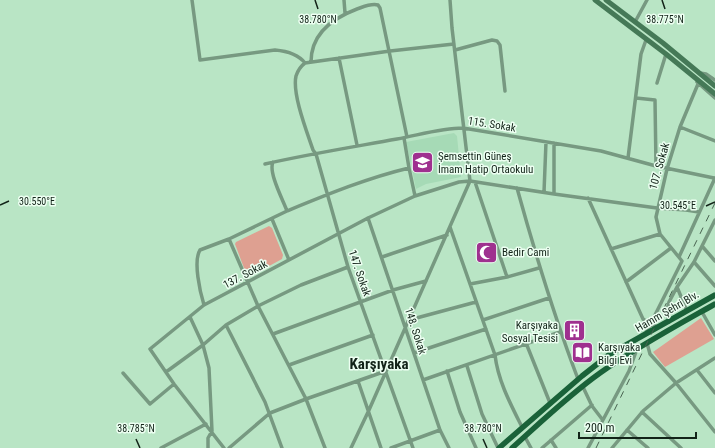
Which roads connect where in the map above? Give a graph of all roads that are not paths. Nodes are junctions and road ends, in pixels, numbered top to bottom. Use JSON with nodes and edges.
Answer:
{"nodes":[{"id":1,"x":192,"y":0,"type":"edge"},
{"id":2,"x":344,"y":0,"type":"edge"},
{"id":3,"x":450,"y":0,"type":"edge"},
{"id":4,"x":595,"y":0,"type":"edge"},
{"id":5,"x":606,"y":0,"type":"edge"},
{"id":6,"x":647,"y":0,"type":"edge"},
{"id":7,"x":346,"y":13,"type":"junction"},
{"id":8,"x":635,"y":22,"type":"junction"},
{"id":9,"x":646,"y":40,"type":"junction"},
{"id":10,"x":454,"y":44,"type":"junction"},
{"id":11,"x":454,"y":50,"type":"junction"},
{"id":12,"x":390,"y":51,"type":"junction"},
{"id":13,"x":666,"y":54,"type":"junction"},
{"id":14,"x":339,"y":58,"type":"junction"},
{"id":15,"x":311,"y":62,"type":"junction"},
{"id":16,"x":305,"y":63,"type":"junction"},
{"id":17,"x":698,"y":72,"type":"junction"},
{"id":18,"x":695,"y":78,"type":"junction"},
{"id":19,"x":715,"y":80,"type":"edge"},
{"id":20,"x":657,"y":83,"type":"dead end"},
{"id":21,"x":698,"y":84,"type":"junction"},
{"id":22,"x":715,"y":86,"type":"edge"},
{"id":23,"x":505,"y":91,"type":"dead end"},
{"id":24,"x":715,"y":94,"type":"edge"},
{"id":25,"x":636,"y":98,"type":"junction"},
{"id":26,"x":715,"y":98,"type":"edge"},
{"id":27,"x":680,"y":127,"type":"junction"},
{"id":28,"x":463,"y":128,"type":"junction"},
{"id":29,"x":405,"y":137,"type":"junction"},
{"id":30,"x":715,"y":141,"type":"edge"},
{"id":31,"x":546,"y":142,"type":"junction"},
{"id":32,"x":554,"y":143,"type":"junction"},
{"id":33,"x":357,"y":145,"type":"junction"},
{"id":34,"x":315,"y":152,"type":"junction"},
{"id":35,"x":628,"y":158,"type":"junction"},
{"id":36,"x":273,"y":162,"type":"junction"},
{"id":37,"x":265,"y":164,"type":"dead end"},
{"id":38,"x":656,"y":166,"type":"junction"},
{"id":39,"x":408,"y":168,"type":"junction"},
{"id":40,"x":668,"y":168,"type":"junction"},
{"id":41,"x":715,"y":178,"type":"edge"},
{"id":42,"x":470,"y":181,"type":"junction"},
{"id":43,"x":475,"y":182,"type":"junction"},
{"id":44,"x":517,"y":188,"type":"junction"},
{"id":45,"x":544,"y":192,"type":"junction"},
{"id":46,"x":327,"y":194,"type":"junction"},
{"id":47,"x":554,"y":194,"type":"junction"},
{"id":48,"x":415,"y":196,"type":"junction"},
{"id":49,"x":588,"y":198,"type":"junction"},
{"id":50,"x":657,"y":208,"type":"junction"},
{"id":51,"x":287,"y":211,"type":"junction"},
{"id":52,"x":699,"y":212,"type":"junction"},
{"id":53,"x":368,"y":218,"type":"junction"},
{"id":54,"x":272,"y":219,"type":"junction"},
{"id":55,"x":715,"y":220,"type":"edge"},
{"id":56,"x":712,"y":226,"type":"junction"},
{"id":57,"x":450,"y":227,"type":"junction"},
{"id":58,"x":715,"y":230,"type":"edge"},
{"id":59,"x":660,"y":234,"type":"junction"},
{"id":60,"x":338,"y":235,"type":"junction"},
{"id":61,"x":447,"y":235,"type":"junction"},
{"id":62,"x":229,"y":239,"type":"junction"},
{"id":63,"x":702,"y":246,"type":"junction"},
{"id":64,"x":671,"y":248,"type":"junction"},
{"id":65,"x":611,"y":249,"type":"junction"},
{"id":66,"x":382,"y":257,"type":"junction"},
{"id":67,"x":679,"y":257,"type":"junction"},
{"id":68,"x":289,"y":260,"type":"junction"},
{"id":69,"x":715,"y":260,"type":"edge"},
{"id":70,"x":694,"y":262,"type":"junction"},
{"id":71,"x":348,"y":267,"type":"junction"},
{"id":72,"x":540,"y":268,"type":"junction"},
{"id":73,"x":507,"y":277,"type":"junction"},
{"id":74,"x":426,"y":281,"type":"junction"},
{"id":75,"x":248,"y":282,"type":"junction"},
{"id":76,"x":626,"y":282,"type":"junction"},
{"id":77,"x":470,"y":284,"type":"junction"},
{"id":78,"x":715,"y":286,"type":"edge"},
{"id":79,"x":677,"y":287,"type":"junction"},
{"id":80,"x":393,"y":290,"type":"junction"},
{"id":81,"x":715,"y":295,"type":"edge"},
{"id":82,"x":549,"y":298,"type":"junction"},
{"id":83,"x":361,"y":302,"type":"junction"},
{"id":84,"x":476,"y":302,"type":"junction"},
{"id":85,"x":715,"y":304,"type":"edge"},
{"id":86,"x":204,"y":305,"type":"junction"},
{"id":87,"x":258,"y":306,"type":"junction"},
{"id":88,"x":687,"y":311,"type":"junction"},
{"id":89,"x":702,"y":312,"type":"junction"},
{"id":90,"x":190,"y":316,"type":"junction"},
{"id":91,"x":408,"y":320,"type":"junction"},
{"id":92,"x":483,"y":320,"type":"junction"},
{"id":93,"x":669,"y":322,"type":"junction"},
{"id":94,"x":226,"y":325,"type":"junction"},
{"id":95,"x":651,"y":325,"type":"junction"},
{"id":96,"x":406,"y":326,"type":"junction"},
{"id":97,"x":660,"y":327,"type":"junction"},
{"id":98,"x":486,"y":329,"type":"junction"},
{"id":99,"x":560,"y":332,"type":"junction"},
{"id":100,"x":273,"y":334,"type":"junction"},
{"id":101,"x":373,"y":335,"type":"junction"},
{"id":102,"x":715,"y":335,"type":"edge"},
{"id":103,"x":645,"y":336,"type":"junction"},
{"id":104,"x":526,"y":343,"type":"junction"},
{"id":105,"x":646,"y":343,"type":"junction"},
{"id":106,"x":204,"y":345,"type":"junction"},
{"id":107,"x":637,"y":349,"type":"junction"},
{"id":108,"x":414,"y":353,"type":"junction"},
{"id":109,"x":495,"y":355,"type":"junction"},
{"id":110,"x":715,"y":358,"type":"edge"},
{"id":111,"x":289,"y":365,"type":"junction"},
{"id":112,"x":467,"y":366,"type":"junction"},
{"id":113,"x":697,"y":370,"type":"junction"},
{"id":114,"x":386,"y":371,"type":"junction"},
{"id":115,"x":447,"y":371,"type":"junction"},
{"id":116,"x":166,"y":372,"type":"junction"},
{"id":117,"x":123,"y":373,"type":"dead end"},
{"id":118,"x":578,"y":379,"type":"junction"},
{"id":119,"x":423,"y":380,"type":"junction"},
{"id":120,"x":358,"y":381,"type":"junction"},
{"id":121,"x":676,"y":383,"type":"junction"},
{"id":122,"x":174,"y":384,"type":"junction"},
{"id":123,"x":583,"y":387,"type":"junction"},
{"id":124,"x":715,"y":393,"type":"edge"},
{"id":125,"x":306,"y":399,"type":"junction"},
{"id":126,"x":550,"y":403,"type":"junction"},
{"id":127,"x":592,"y":405,"type":"junction"},
{"id":128,"x":369,"y":410,"type":"junction"},
{"id":129,"x":642,"y":412,"type":"junction"},
{"id":130,"x":270,"y":413,"type":"junction"},
{"id":131,"x":602,"y":419,"type":"junction"},
{"id":132,"x":206,"y":424,"type":"junction"},
{"id":133,"x":522,"y":427,"type":"junction"},
{"id":134,"x":440,"y":430,"type":"junction"},
{"id":135,"x":627,"y":430,"type":"junction"},
{"id":136,"x":212,"y":432,"type":"junction"},
{"id":137,"x":715,"y":432,"type":"edge"},
{"id":138,"x":525,"y":437,"type":"junction"},
{"id":139,"x":551,"y":440,"type":"junction"},
{"id":140,"x":410,"y":441,"type":"junction"},
{"id":141,"x":161,"y":448,"type":"edge"},
{"id":142,"x":208,"y":448,"type":"edge"},
{"id":143,"x":224,"y":448,"type":"edge"},
{"id":144,"x":229,"y":448,"type":"edge"},
{"id":145,"x":282,"y":448,"type":"edge"},
{"id":146,"x":325,"y":448,"type":"edge"},
{"id":147,"x":351,"y":448,"type":"edge"},
{"id":148,"x":382,"y":448,"type":"edge"},
{"id":149,"x":390,"y":448,"type":"edge"},
{"id":150,"x":413,"y":448,"type":"edge"},
{"id":151,"x":449,"y":448,"type":"edge"},
{"id":152,"x":476,"y":448,"type":"edge"},
{"id":153,"x":498,"y":448,"type":"edge"},
{"id":154,"x":512,"y":448,"type":"edge"},
{"id":155,"x":531,"y":448,"type":"edge"},
{"id":156,"x":542,"y":448,"type":"edge"},
{"id":157,"x":556,"y":448,"type":"edge"},
{"id":158,"x":588,"y":448,"type":"edge"},
{"id":159,"x":612,"y":448,"type":"edge"},
{"id":160,"x":648,"y":448,"type":"edge"},
{"id":161,"x":681,"y":448,"type":"edge"}],
"edges":[{"from":1,"to":16,"type":"street"},
{"from":2,"to":7,"type":"street"},
{"from":3,"to":10,"type":"street"},
{"from":4,"to":9,"type":"main road"},
{"from":5,"to":8,"type":"main road"},
{"from":6,"to":8,"type":"street"},
{"from":7,"to":12,"type":"street"},
{"from":7,"to":15,"type":"street"},
{"from":8,"to":17,"type":"main road"},
{"from":9,"to":13,"type":"main road"},
{"from":9,"to":25,"type":"street"},
{"from":10,"to":11,"type":"street"},
{"from":10,"to":12,"type":"street"},
{"from":11,"to":23,"type":"street"},
{"from":11,"to":28,"type":"street"},
{"from":12,"to":14,"type":"street"},
{"from":12,"to":29,"type":"street"},
{"from":13,"to":18,"type":"main road"},
{"from":13,"to":20,"type":"street"},
{"from":14,"to":15,"type":"street"},
{"from":14,"to":33,"type":"street"},
{"from":15,"to":16,"type":"street"},
{"from":16,"to":34,"type":"street","name":"147. Sokak"},
{"from":17,"to":19,"type":"street"},
{"from":17,"to":22,"type":"main road"},
{"from":18,"to":21,"type":"street"},
{"from":18,"to":24,"type":"main road"},
{"from":21,"to":26,"type":"street"},
{"from":21,"to":27,"type":"street","name":"107. Sokak"},
{"from":25,"to":35,"type":"street"},
{"from":25,"to":38,"type":"street"},
{"from":27,"to":30,"type":"street"},
{"from":27,"to":40,"type":"street","name":"107. Sokak"},
{"from":28,"to":29,"type":"street","name":"115. Sokak"},
{"from":28,"to":31,"type":"street","name":"115. Sokak"},
{"from":28,"to":42,"type":"street"},
{"from":29,"to":33,"type":"street","name":"115. Sokak"},
{"from":29,"to":39,"type":"street"},
{"from":31,"to":32,"type":"street","name":"115. Sokak"},
{"from":31,"to":45,"type":"street"},
{"from":32,"to":35,"type":"street","name":"115. Sokak"},
{"from":32,"to":47,"type":"street"},
{"from":33,"to":34,"type":"street","name":"115. Sokak"},
{"from":34,"to":36,"type":"street","name":"115. Sokak"},
{"from":34,"to":46,"type":"street","name":"147. Sokak"},
{"from":35,"to":38,"type":"street","name":"115. Sokak"},
{"from":36,"to":37,"type":"street","name":"115. Sokak"},
{"from":36,"to":51,"type":"street"},
{"from":38,"to":40,"type":"street","name":"115. Sokak"},
{"from":39,"to":46,"type":"street"},
{"from":39,"to":48,"type":"street"},
{"from":40,"to":41,"type":"street","name":"115. Sokak"},
{"from":40,"to":50,"type":"street","name":"107. Sokak"},
{"from":41,"to":52,"type":"street"},
{"from":42,"to":43,"type":"street"},
{"from":42,"to":48,"type":"street","name":"137. Sokak"},
{"from":42,"to":57,"type":"street"},
{"from":43,"to":44,"type":"street"},
{"from":43,"to":73,"type":"street"},
{"from":44,"to":45,"type":"street"},
{"from":44,"to":72,"type":"street"},
{"from":45,"to":47,"type":"street"},
{"from":46,"to":51,"type":"street"},
{"from":46,"to":60,"type":"street","name":"147. Sokak"},
{"from":47,"to":49,"type":"street"},
{"from":48,"to":53,"type":"street","name":"137. Sokak"},
{"from":49,"to":50,"type":"street"},
{"from":49,"to":65,"type":"street"},
{"from":50,"to":52,"type":"street"},
{"from":50,"to":59,"type":"street","name":"107. Sokak"},
{"from":51,"to":54,"type":"street"},
{"from":52,"to":67,"type":"street"},
{"from":53,"to":60,"type":"street","name":"137. Sokak"},
{"from":53,"to":66,"type":"street","name":"148. Sokak"},
{"from":54,"to":62,"type":"street"},
{"from":54,"to":68,"type":"street"},
{"from":55,"to":56,"type":"street"},
{"from":56,"to":58,"type":"street"},
{"from":56,"to":63,"type":"street"},
{"from":57,"to":61,"type":"street"},
{"from":57,"to":77,"type":"street"},
{"from":59,"to":64,"type":"street","name":"107. Sokak"},
{"from":59,"to":65,"type":"street"},
{"from":60,"to":68,"type":"street","name":"137. Sokak"},
{"from":60,"to":71,"type":"street","name":"147. Sokak"},
{"from":61,"to":66,"type":"street"},
{"from":61,"to":74,"type":"street"},
{"from":62,"to":75,"type":"street"},
{"from":62,"to":86,"type":"street"},
{"from":63,"to":69,"type":"street"},
{"from":63,"to":70,"type":"street"},
{"from":64,"to":67,"type":"street","name":"107. Sokak"},
{"from":64,"to":76,"type":"street"},
{"from":65,"to":76,"type":"street"},
{"from":66,"to":80,"type":"street","name":"148. Sokak"},
{"from":67,"to":95,"type":"street"},
{"from":68,"to":75,"type":"street","name":"137. Sokak"},
{"from":70,"to":78,"type":"street"},
{"from":70,"to":79,"type":"street"},
{"from":71,"to":83,"type":"street","name":"147. Sokak"},
{"from":71,"to":87,"type":"street"},
{"from":72,"to":73,"type":"street"},
{"from":72,"to":82,"type":"street"},
{"from":73,"to":77,"type":"street"},
{"from":74,"to":80,"type":"street"},
{"from":74,"to":91,"type":"street"},
{"from":75,"to":86,"type":"street","name":"137. Sokak"},
{"from":75,"to":87,"type":"street"},
{"from":76,"to":95,"type":"street"},
{"from":77,"to":84,"type":"street"},
{"from":79,"to":88,"type":"street"},
{"from":79,"to":93,"type":"street"},
{"from":80,"to":83,"type":"street"},
{"from":80,"to":96,"type":"street","name":"148. Sokak"},
{"from":81,"to":88,"type":"main road","name":"Hamm Şehri Blv."},
{"from":82,"to":92,"type":"street"},
{"from":82,"to":99,"type":"street"},
{"from":83,"to":100,"type":"street"},
{"from":83,"to":101,"type":"street","name":"147. Sokak"},
{"from":84,"to":91,"type":"street"},
{"from":84,"to":92,"type":"street"},
{"from":85,"to":89,"type":"main road","name":"Hamm Şehri Blv."},
{"from":86,"to":90,"type":"street","name":"137. Sokak"},
{"from":87,"to":94,"type":"street"},
{"from":87,"to":100,"type":"street"},
{"from":88,"to":93,"type":"main road","name":"Hamm Şehri Blv."},
{"from":89,"to":102,"type":"street"},
{"from":89,"to":105,"type":"main road","name":"Hamm Şehri Blv."},
{"from":90,"to":106,"type":"street"},
{"from":90,"to":116,"type":"street","name":"137. Sokak"},
{"from":91,"to":96,"type":"street"},
{"from":92,"to":98,"type":"street"},
{"from":93,"to":97,"type":"main road","name":"Hamm Şehri Blv."},
{"from":94,"to":106,"type":"street"},
{"from":94,"to":130,"type":"street"},
{"from":95,"to":97,"type":"street"},
{"from":95,"to":103,"type":"street"},
{"from":96,"to":108,"type":"street","name":"148. Sokak"},
{"from":96,"to":114,"type":"street"},
{"from":97,"to":103,"type":"main road","name":"Hamm Şehri Blv."},
{"from":98,"to":108,"type":"street"},
{"from":98,"to":109,"type":"street"},
{"from":99,"to":104,"type":"street"},
{"from":99,"to":118,"type":"street"},
{"from":100,"to":111,"type":"street"},
{"from":101,"to":111,"type":"street"},
{"from":101,"to":114,"type":"street","name":"147. Sokak"},
{"from":103,"to":118,"type":"main road","name":"Hamm Şehri Blv."},
{"from":104,"to":109,"type":"street"},
{"from":104,"to":126,"type":"street"},
{"from":105,"to":107,"type":"main road","name":"Hamm Şehri Blv."},
{"from":105,"to":121,"type":"street"},
{"from":106,"to":116,"type":"street"},
{"from":106,"to":136,"type":"street"},
{"from":107,"to":123,"type":"main road","name":"Hamm Şehri Blv."},
{"from":107,"to":131,"type":"street"},
{"from":108,"to":119,"type":"street","name":"148. Sokak"},
{"from":109,"to":112,"type":"street"},
{"from":109,"to":133,"type":"street"},
{"from":110,"to":113,"type":"street"},
{"from":111,"to":125,"type":"street"},
{"from":112,"to":115,"type":"street"},
{"from":112,"to":153,"type":"street"},
{"from":113,"to":121,"type":"street"},
{"from":113,"to":124,"type":"street"},
{"from":114,"to":120,"type":"street"},
{"from":114,"to":128,"type":"street"},
{"from":114,"to":140,"type":"street","name":"147. Sokak"},
{"from":115,"to":119,"type":"street"},
{"from":115,"to":152,"type":"street"},
{"from":116,"to":122,"type":"street","name":"137. Sokak"},
{"from":117,"to":122,"type":"street"},
{"from":118,"to":126,"type":"main road","name":"Hamm Şehri Blv."},
{"from":119,"to":134,"type":"street","name":"148. Sokak"},
{"from":120,"to":125,"type":"street"},
{"from":120,"to":128,"type":"street"},
{"from":121,"to":129,"type":"street"},
{"from":121,"to":137,"type":"street"},
{"from":122,"to":132,"type":"street","name":"137. Sokak"},
{"from":123,"to":127,"type":"street"},
{"from":123,"to":138,"type":"main road","name":"Hamm Şehri Blv."},
{"from":125,"to":130,"type":"street"},
{"from":125,"to":146,"type":"street"},
{"from":126,"to":133,"type":"main road","name":"Hamm Şehri Blv."},
{"from":127,"to":131,"type":"street"},
{"from":127,"to":139,"type":"street"},
{"from":128,"to":147,"type":"street"},
{"from":128,"to":148,"type":"street"},
{"from":129,"to":135,"type":"street"},
{"from":129,"to":161,"type":"street"},
{"from":130,"to":144,"type":"street"},
{"from":130,"to":145,"type":"street"},
{"from":131,"to":158,"type":"street"},
{"from":132,"to":136,"type":"street","name":"137. Sokak"},
{"from":132,"to":141,"type":"street"},
{"from":133,"to":153,"type":"main road","name":"Hamm Şehri Blv."},
{"from":134,"to":140,"type":"street"},
{"from":134,"to":151,"type":"street","name":"148. Sokak"},
{"from":135,"to":159,"type":"street"},
{"from":135,"to":160,"type":"street"},
{"from":136,"to":142,"type":"street"},
{"from":136,"to":143,"type":"street","name":"137. Sokak"},
{"from":138,"to":154,"type":"main road","name":"Hamm Şehri Blv."},
{"from":138,"to":155,"type":"street"},
{"from":139,"to":156,"type":"street"},
{"from":139,"to":157,"type":"street"},
{"from":140,"to":149,"type":"street"},
{"from":140,"to":150,"type":"street","name":"147. Sokak"}]}
